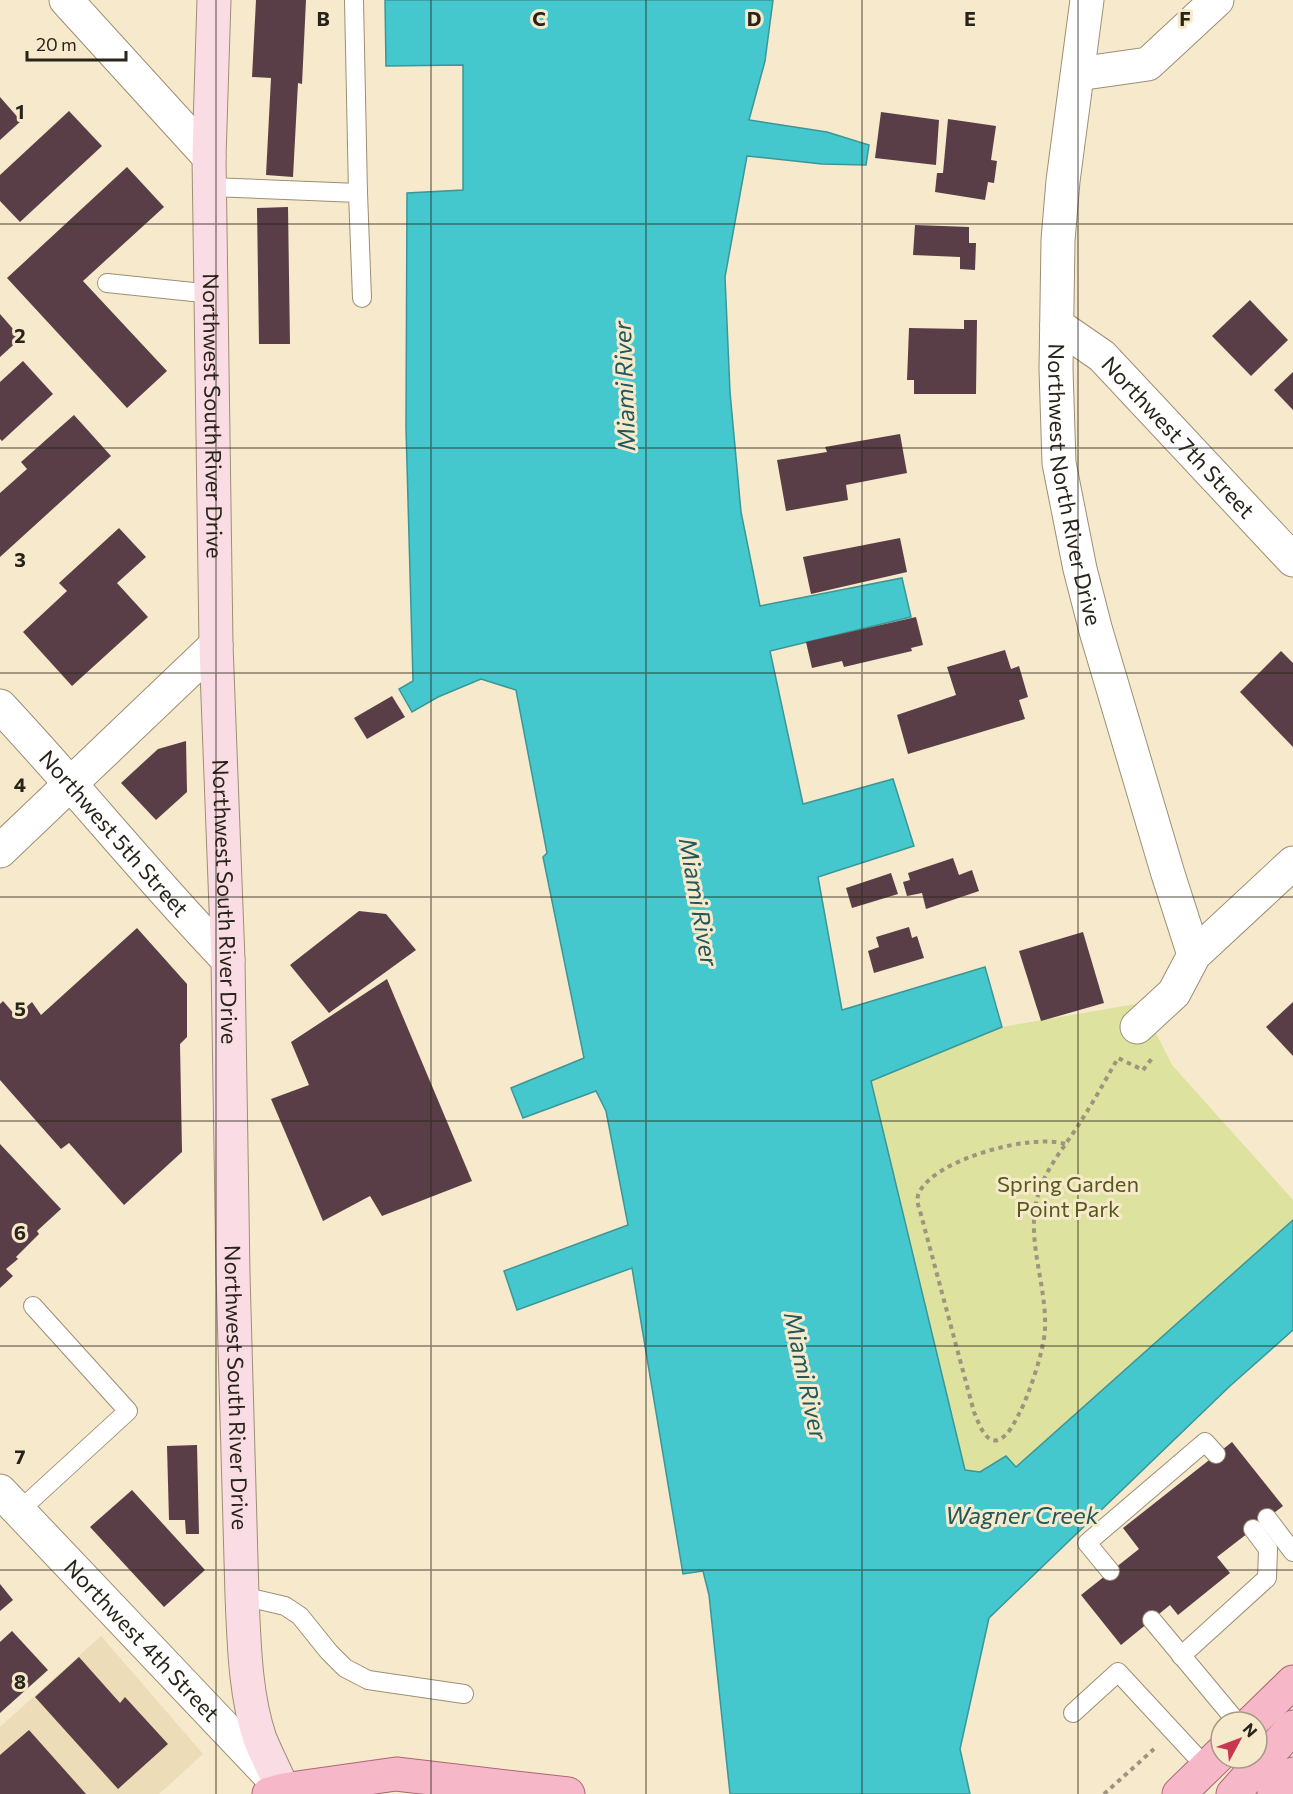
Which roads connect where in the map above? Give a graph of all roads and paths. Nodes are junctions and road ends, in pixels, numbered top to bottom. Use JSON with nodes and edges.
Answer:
{"nodes":[{"id":1,"x":66,"y":0,"type":"edge"},
{"id":2,"x":214,"y":0,"type":"edge"},
{"id":3,"x":354,"y":0,"type":"edge"},
{"id":4,"x":1088,"y":0,"type":"edge"},
{"id":5,"x":1217,"y":0,"type":"edge"},
{"id":6,"x":1078,"y":74,"type":"junction"},
{"id":7,"x":209,"y":172,"type":"junction"},
{"id":8,"x":358,"y":193,"type":"junction"},
{"id":9,"x":107,"y":283,"type":"dead end"},
{"id":10,"x":212,"y":294,"type":"junction"},
{"id":11,"x":362,"y":298,"type":"dead end"},
{"id":12,"x":1057,"y":325,"type":"junction"},
{"id":13,"x":1293,"y":560,"type":"edge"},
{"id":14,"x":216,"y":645,"type":"junction"},
{"id":15,"x":0,"y":706,"type":"edge"},
{"id":16,"x":70,"y":785,"type":"junction"},
{"id":17,"x":0,"y":851,"type":"edge"},
{"id":18,"x":1293,"y":863,"type":"edge"},
{"id":19,"x":1194,"y":955,"type":"junction"},
{"id":20,"x":228,"y":960,"type":"junction"},
{"id":21,"x":1137,"y":1027,"type":"dead end"},
{"id":22,"x":1154,"y":1055,"type":"dead end"},
{"id":23,"x":1065,"y":1144,"type":"junction"},
{"id":24,"x":33,"y":1305,"type":"dead end"},
{"id":25,"x":1216,"y":1454,"type":"dead end"},
{"id":26,"x":9,"y":1501,"type":"edge"},
{"id":27,"x":1293,"y":1552,"type":"edge"},
{"id":28,"x":1110,"y":1571,"type":"dead end"},
{"id":29,"x":242,"y":1596,"type":"junction"},
{"id":30,"x":1152,"y":1620,"type":"dead end"},
{"id":31,"x":1181,"y":1656,"type":"junction"},
{"id":32,"x":1293,"y":1682,"type":"edge"},
{"id":33,"x":464,"y":1694,"type":"dead end"},
{"id":34,"x":1227,"y":1710,"type":"edge"},
{"id":35,"x":1264,"y":1710,"type":"edge"},
{"id":36,"x":1072,"y":1713,"type":"dead end"},
{"id":37,"x":1293,"y":1727,"type":"edge"},
{"id":38,"x":1160,"y":1754,"type":"dead end"},
{"id":39,"x":1209,"y":1755,"type":"edge"},
{"id":40,"x":1209,"y":1765,"type":"edge"},
{"id":41,"x":1293,"y":1774,"type":"edge"},
{"id":42,"x":284,"y":1793,"type":"edge"},
{"id":43,"x":568,"y":1794,"type":"edge"},
{"id":44,"x":1104,"y":1794,"type":"edge"},
{"id":45,"x":1179,"y":1794,"type":"edge"},
{"id":46,"x":1233,"y":1794,"type":"edge"},
{"id":47,"x":1274,"y":1794,"type":"edge"}],
"edges":[{"from":1,"to":7,"type":"street"},
{"from":2,"to":7,"type":"main road","name":"Northwest South River Drive"},
{"from":3,"to":8,"type":"lane"},
{"from":4,"to":6,"type":"street","name":"Northwest North River Drive"},
{"from":5,"to":6,"type":"street"},
{"from":6,"to":12,"type":"street","name":"Northwest North River Drive"},
{"from":7,"to":8,"type":"lane"},
{"from":7,"to":10,"type":"main road","name":"Northwest South River Drive"},
{"from":8,"to":11,"type":"lane"},
{"from":9,"to":10,"type":"lane"},
{"from":10,"to":14,"type":"main road","name":"Northwest South River Drive"},
{"from":12,"to":13,"type":"street","name":"Northwest 7th Street"},
{"from":12,"to":19,"type":"street","name":"Northwest North River Drive"},
{"from":14,"to":16,"type":"street"},
{"from":14,"to":20,"type":"main road","name":"Northwest South River Drive"},
{"from":15,"to":16,"type":"street","name":"Northwest 5th Street"},
{"from":16,"to":17,"type":"street"},
{"from":16,"to":20,"type":"street","name":"Northwest 5th Street"},
{"from":18,"to":19,"type":"street"},
{"from":19,"to":21,"type":"street"},
{"from":20,"to":29,"type":"main road","name":"Northwest South River Drive"},
{"from":22,"to":23,"type":"path"},
{"from":23,"to":23,"type":"path"},
{"from":24,"to":26,"type":"lane"},
{"from":25,"to":28,"type":"lane"},
{"from":26,"to":42,"type":"street","name":"Northwest 4th Street"},
{"from":27,"to":31,"type":"lane"},
{"from":29,"to":33,"type":"lane"},
{"from":29,"to":42,"type":"main road","name":"Northwest South River Drive"},
{"from":30,"to":31,"type":"lane"},
{"from":31,"to":34,"type":"lane"},
{"from":32,"to":35,"type":"main road"},
{"from":36,"to":39,"type":"lane"},
{"from":37,"to":46,"type":"main road"},
{"from":38,"to":44,"type":"path"},
{"from":40,"to":45,"type":"main road"},
{"from":41,"to":47,"type":"main road"},
{"from":42,"to":43,"type":"main road"}]}
